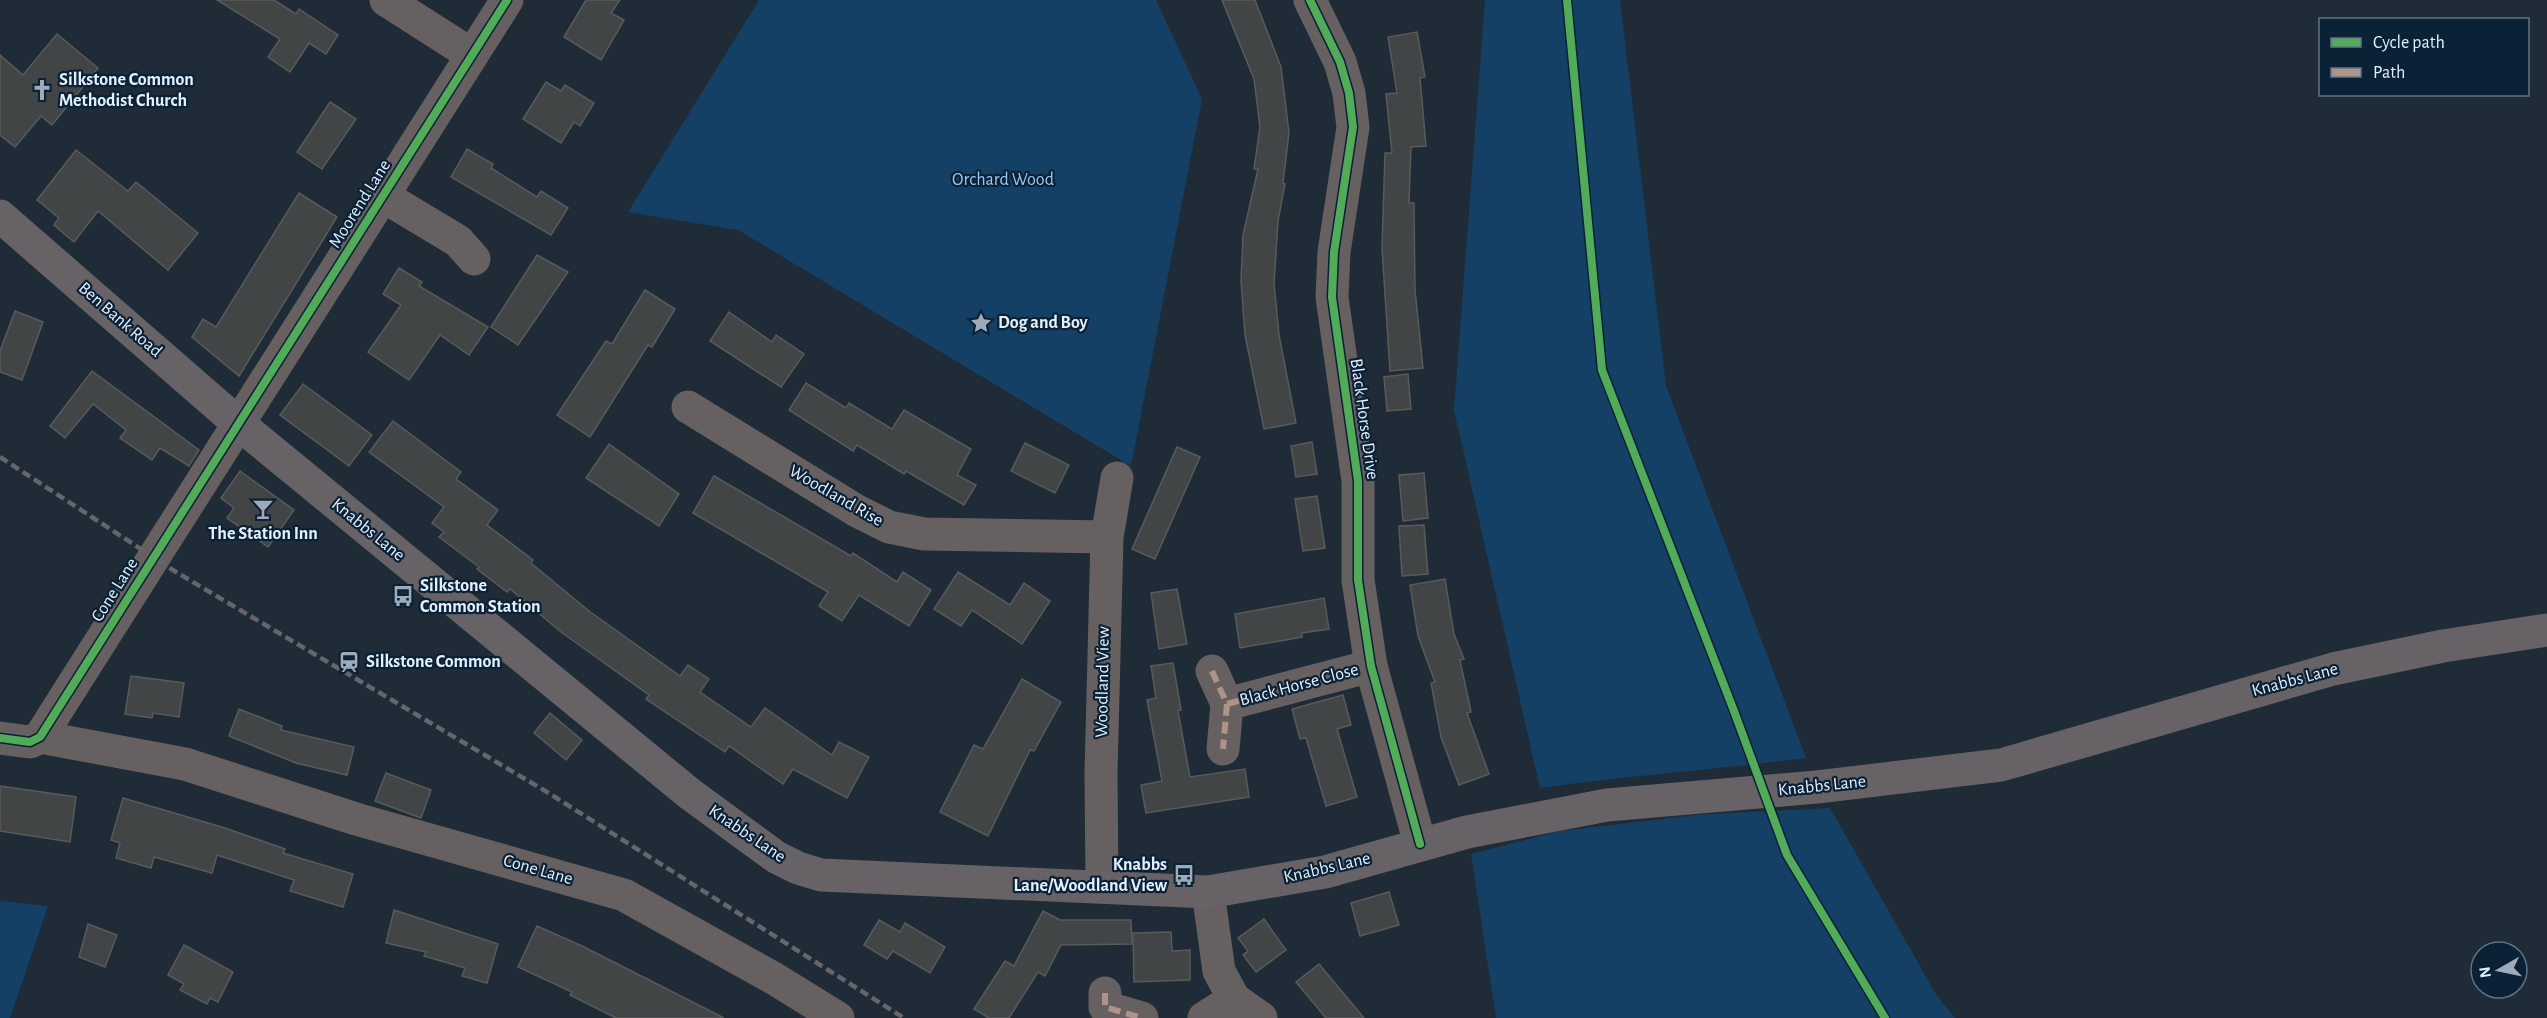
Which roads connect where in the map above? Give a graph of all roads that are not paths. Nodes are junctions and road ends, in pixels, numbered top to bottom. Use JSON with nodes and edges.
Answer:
{"nodes":[{"id":1,"x":386,"y":0,"type":"edge"},
{"id":2,"x":507,"y":0,"type":"edge"},
{"id":3,"x":1310,"y":0,"type":"edge"},
{"id":4,"x":472,"y":55,"type":"junction"},
{"id":5,"x":383,"y":196,"type":"junction"},
{"id":6,"x":0,"y":216,"type":"edge"},
{"id":7,"x":474,"y":259,"type":"dead end"},
{"id":8,"x":688,"y":406,"type":"dead end"},
{"id":9,"x":239,"y":424,"type":"junction"},
{"id":10,"x":1117,"y":478,"type":"dead end"},
{"id":11,"x":1107,"y":537,"type":"junction"},
{"id":12,"x":2547,"y":630,"type":"edge"},
{"id":13,"x":1371,"y":666,"type":"junction"},
{"id":14,"x":1212,"y":671,"type":"dead end"},
{"id":15,"x":1227,"y":704,"type":"junction"},
{"id":16,"x":40,"y":737,"type":"junction"},
{"id":17,"x":0,"y":738,"type":"edge"},
{"id":18,"x":1223,"y":749,"type":"dead end"},
{"id":19,"x":1420,"y":844,"type":"junction"},
{"id":20,"x":1102,"y":886,"type":"junction"},
{"id":21,"x":1209,"y":892,"type":"junction"},
{"id":22,"x":1105,"y":993,"type":"dead end"},
{"id":23,"x":1234,"y":999,"type":"junction"},
{"id":24,"x":838,"y":1018,"type":"edge"},
{"id":25,"x":1142,"y":1018,"type":"edge"},
{"id":26,"x":1204,"y":1018,"type":"edge"},
{"id":27,"x":1261,"y":1018,"type":"edge"}],
"edges":[{"from":1,"to":4,"type":"street"},
{"from":2,"to":4,"type":"street","name":"Moorend Lane"},
{"from":3,"to":13,"type":"street","name":"Black Horse Drive"},
{"from":4,"to":5,"type":"street","name":"Moorend Lane"},
{"from":5,"to":7,"type":"street"},
{"from":5,"to":9,"type":"street","name":"Moorend Lane"},
{"from":6,"to":9,"type":"main road","name":"Ben Bank Road"},
{"from":8,"to":11,"type":"street","name":"Woodland Rise"},
{"from":9,"to":16,"type":"street","name":"Cone Lane"},
{"from":9,"to":20,"type":"main road","name":"Knabbs Lane"},
{"from":10,"to":11,"type":"street","name":"Woodland View"},
{"from":11,"to":20,"type":"street","name":"Woodland View"},
{"from":12,"to":19,"type":"main road","name":"Knabbs Lane"},
{"from":13,"to":15,"type":"street","name":"Black Horse Close"},
{"from":13,"to":19,"type":"street","name":"Black Horse Drive"},
{"from":14,"to":15,"type":"street","name":"Black Horse Close"},
{"from":15,"to":18,"type":"street","name":"Black Horse Close"},
{"from":16,"to":17,"type":"street","name":"Cone Lane"},
{"from":16,"to":24,"type":"street","name":"Cone Lane"},
{"from":19,"to":21,"type":"main road","name":"Knabbs Lane"},
{"from":20,"to":21,"type":"main road","name":"Knabbs Lane"},
{"from":21,"to":23,"type":"street"},
{"from":22,"to":25,"type":"street"},
{"from":23,"to":26,"type":"street"},
{"from":23,"to":27,"type":"street"}]}
